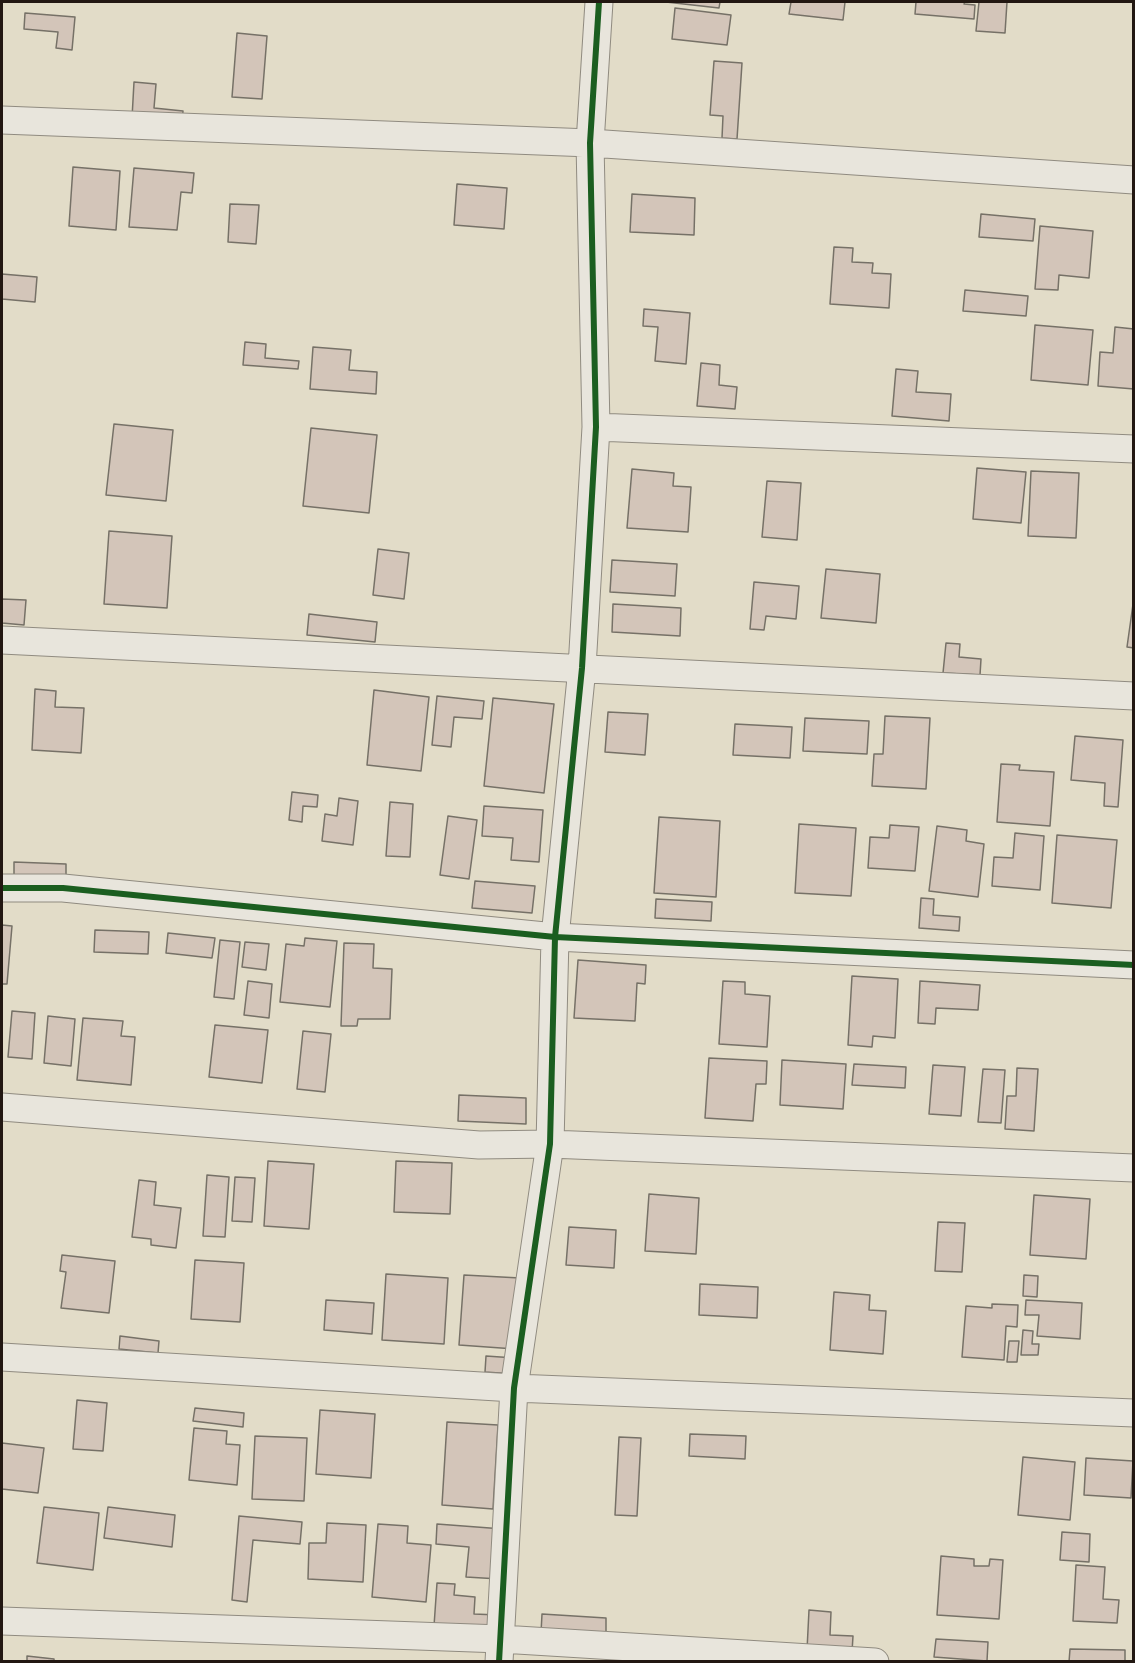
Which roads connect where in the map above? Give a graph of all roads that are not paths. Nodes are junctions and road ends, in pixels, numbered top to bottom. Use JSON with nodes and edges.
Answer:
{"nodes":[{"id":1,"x":599,"y":2,"type":"edge"},
{"id":2,"x":2,"y":120,"type":"edge"},
{"id":3,"x":590,"y":143,"type":"junction"},
{"id":4,"x":1134,"y":180,"type":"edge"},
{"id":5,"x":596,"y":427,"type":"junction"},
{"id":6,"x":1134,"y":449,"type":"edge"},
{"id":7,"x":2,"y":640,"type":"edge"},
{"id":8,"x":582,"y":668,"type":"junction"},
{"id":9,"x":1134,"y":696,"type":"edge"},
{"id":10,"x":2,"y":888,"type":"edge"},
{"id":11,"x":555,"y":937,"type":"junction"},
{"id":12,"x":1134,"y":965,"type":"edge"},
{"id":13,"x":2,"y":1107,"type":"edge"},
{"id":14,"x":550,"y":1143,"type":"junction"},
{"id":15,"x":1134,"y":1168,"type":"edge"},
{"id":16,"x":2,"y":1357,"type":"edge"},
{"id":17,"x":514,"y":1388,"type":"junction"},
{"id":18,"x":1134,"y":1413,"type":"edge"},
{"id":19,"x":2,"y":1621,"type":"edge"},
{"id":20,"x":500,"y":1650,"type":"edge"},
{"id":21,"x":875,"y":1662,"type":"edge"}],
"edges":[{"from":1,"to":3,"type":"street"},
{"from":2,"to":3,"type":"street"},
{"from":3,"to":4,"type":"street"},
{"from":3,"to":5,"type":"street"},
{"from":5,"to":6,"type":"street"},
{"from":5,"to":8,"type":"street"},
{"from":7,"to":8,"type":"street"},
{"from":8,"to":9,"type":"street"},
{"from":8,"to":11,"type":"street"},
{"from":10,"to":11,"type":"street"},
{"from":11,"to":12,"type":"street"},
{"from":11,"to":14,"type":"street"},
{"from":13,"to":14,"type":"street"},
{"from":14,"to":15,"type":"street"},
{"from":14,"to":17,"type":"street"},
{"from":16,"to":17,"type":"street"},
{"from":17,"to":18,"type":"street"},
{"from":17,"to":20,"type":"street"},
{"from":19,"to":20,"type":"street"},
{"from":20,"to":21,"type":"street"}]}
